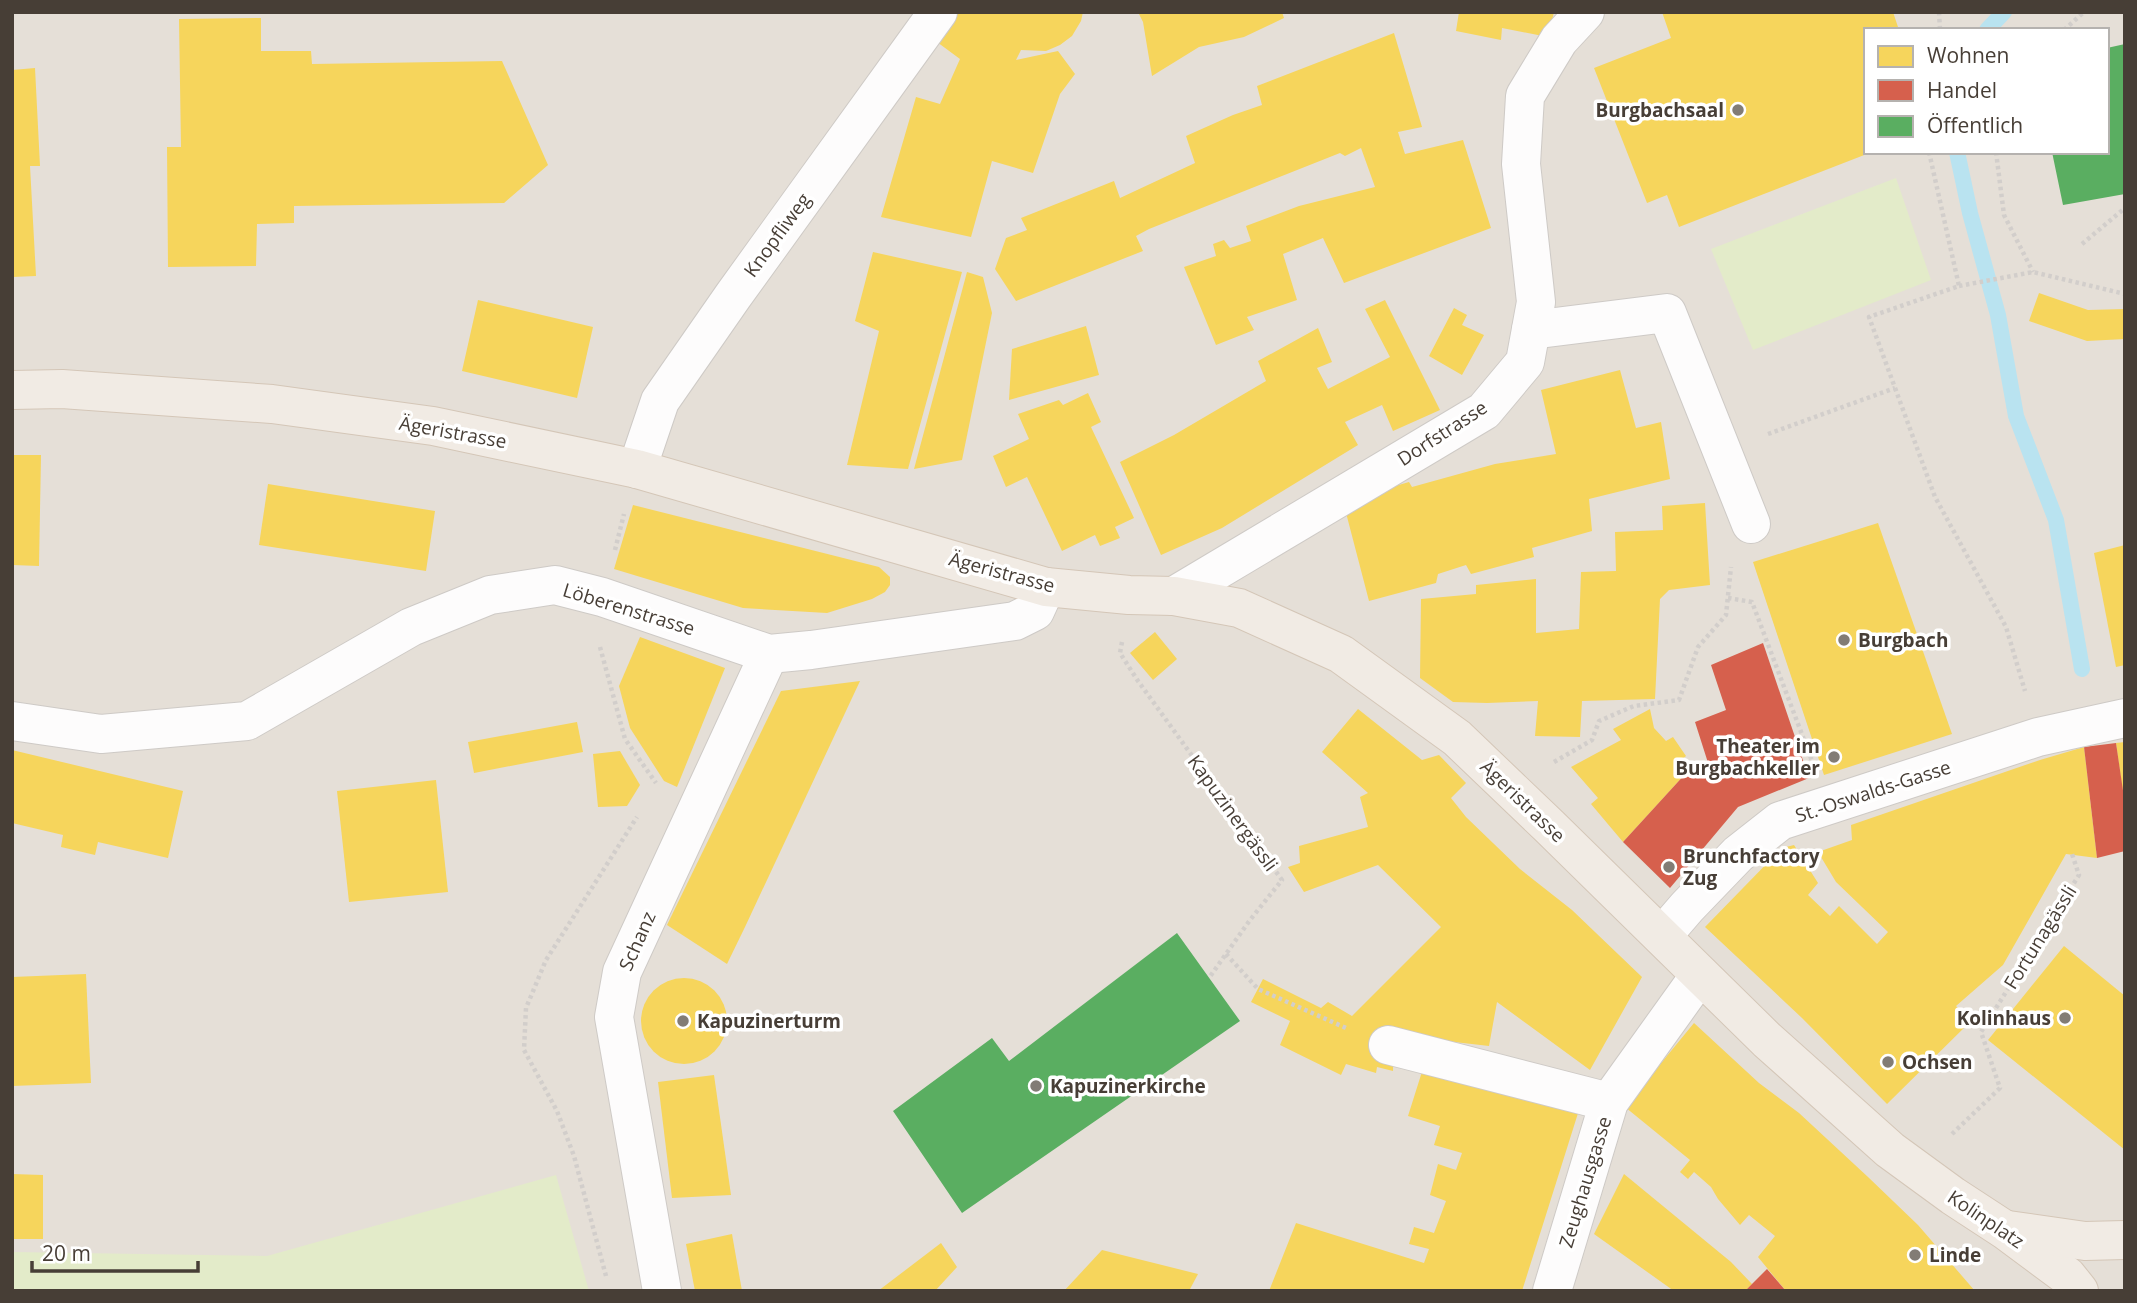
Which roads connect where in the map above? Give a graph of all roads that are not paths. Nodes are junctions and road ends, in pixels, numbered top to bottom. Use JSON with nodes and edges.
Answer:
{"nodes":[{"id":1,"x":938,"y":12,"type":"edge"},
{"id":2,"x":1584,"y":12,"type":"edge"},
{"id":3,"x":1531,"y":330,"type":"junction"},
{"id":4,"x":12,"y":390,"type":"edge"},
{"id":5,"x":637,"y":469,"type":"junction"},
{"id":6,"x":1748,"y":518,"type":"road end"},
{"id":7,"x":1046,"y":587,"type":"junction"},
{"id":8,"x":1174,"y":596,"type":"junction"},
{"id":9,"x":769,"y":654,"type":"junction"},
{"id":10,"x":2125,"y":718,"type":"edge"},
{"id":11,"x":12,"y":720,"type":"edge"},
{"id":12,"x":1662,"y":936,"type":"junction"},
{"id":13,"x":1700,"y":975,"type":"junction"},
{"id":14,"x":1388,"y":1045,"type":"road end"},
{"id":15,"x":1609,"y":1102,"type":"junction"},
{"id":16,"x":1890,"y":1150,"type":"joint"},
{"id":17,"x":2006,"y":1230,"type":"junction"},
{"id":18,"x":2125,"y":1240,"type":"edge"},
{"id":19,"x":662,"y":1291,"type":"edge"},
{"id":20,"x":1552,"y":1291,"type":"edge"},
{"id":21,"x":2079,"y":1291,"type":"edge"}],
"edges":[{"from":1,"to":5,"type":"street","name":"Knopfliweg"},
{"from":2,"to":3,"type":"street","name":"Dorfstrasse"},
{"from":3,"to":6,"type":"street"},
{"from":3,"to":8,"type":"street","name":"Dorfstrasse"},
{"from":4,"to":5,"type":"main road","name":"Ägeristrasse"},
{"from":5,"to":7,"type":"main road","name":"Ägeristrasse"},
{"from":7,"to":8,"type":"main road","name":"Ägeristrasse"},
{"from":7,"to":9,"type":"street","name":"Löberenstrasse"},
{"from":8,"to":12,"type":"main road","name":"Ägeristrasse"},
{"from":9,"to":11,"type":"street","name":"Löberenstrasse"},
{"from":9,"to":19,"type":"street","name":"Schanz"},
{"from":10,"to":12,"type":"street","name":"St.-Oswalds-Gasse"},
{"from":12,"to":13,"type":"main road","name":"Ägeristrasse"},
{"from":13,"to":15,"type":"street","name":"Zeughausgasse"},
{"from":13,"to":16,"type":"main road","name":"Ägeristrasse"},
{"from":14,"to":15,"type":"street"},
{"from":15,"to":20,"type":"street","name":"Zeughausgasse"},
{"from":16,"to":17,"type":"main road","name":"Kolinplatz"},
{"from":17,"to":18,"type":"main road"},
{"from":17,"to":21,"type":"main road","name":"Kolinplatz"}]}
